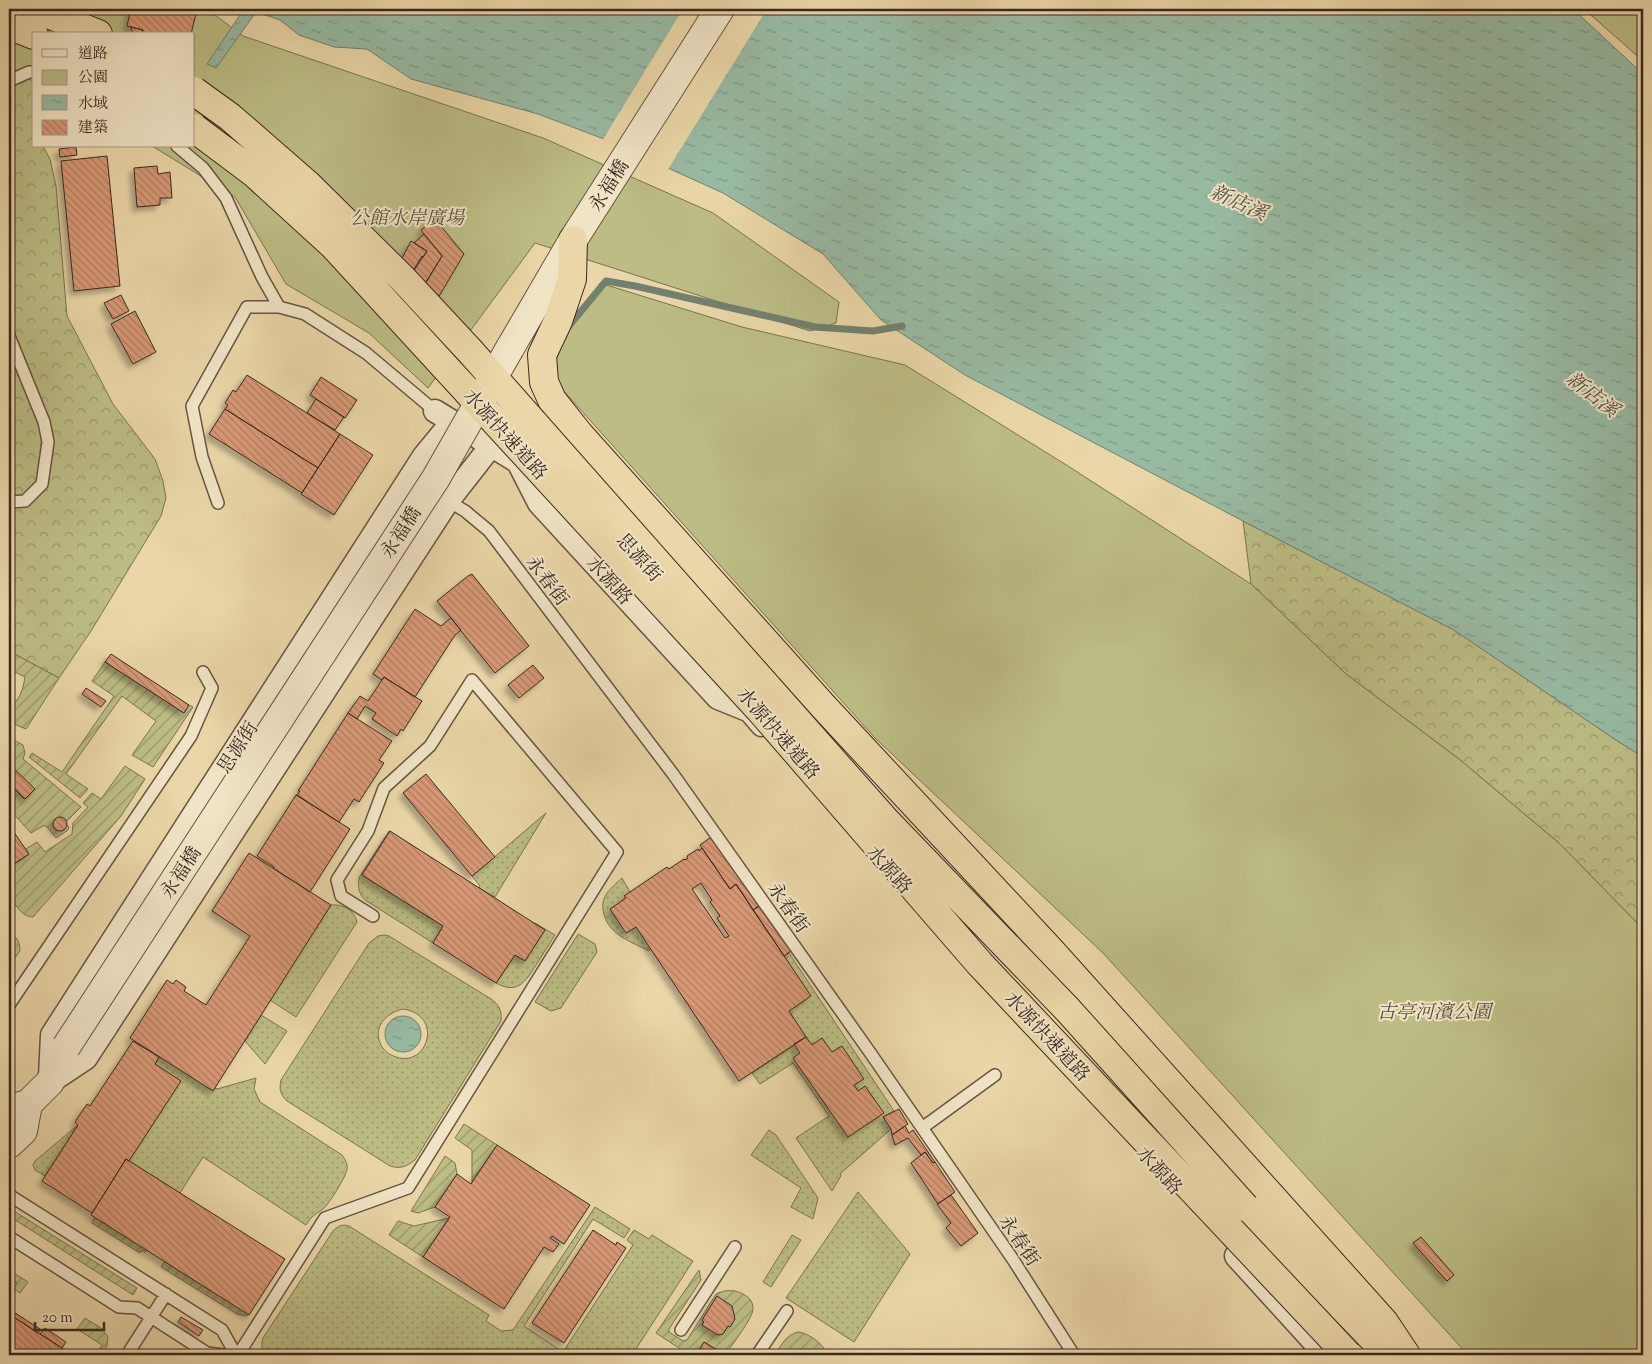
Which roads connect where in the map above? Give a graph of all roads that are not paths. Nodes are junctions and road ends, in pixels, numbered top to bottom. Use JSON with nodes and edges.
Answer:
{"nodes":[{"id":1,"x":36,"y":9,"type":"edge"},
{"id":2,"x":720,"y":9,"type":"edge"},
{"id":3,"x":9,"y":25,"type":"edge"},
{"id":4,"x":93,"y":32,"type":"edge"},
{"id":5,"x":32,"y":34,"type":"edge"},
{"id":6,"x":32,"y":72,"type":"edge"},
{"id":7,"x":9,"y":81,"type":"edge"},
{"id":8,"x":195,"y":92,"type":"edge"},
{"id":9,"x":195,"y":129,"type":"edge"},
{"id":10,"x":179,"y":148,"type":"edge"},
{"id":11,"x":573,"y":240,"type":"junction"},
{"id":12,"x":279,"y":307,"type":"junction"},
{"id":13,"x":9,"y":336,"type":"edge"},
{"id":14,"x":510,"y":348,"type":"junction"},
{"id":15,"x":443,"y":417,"type":"junction"},
{"id":16,"x":491,"y":446,"type":"junction"},
{"id":17,"x":518,"y":462,"type":"junction"},
{"id":18,"x":448,"y":501,"type":"junction"},
{"id":19,"x":9,"y":502,"type":"edge"},
{"id":20,"x":218,"y":503,"type":"dead end"},
{"id":21,"x":203,"y":672,"type":"dead end"},
{"id":22,"x":735,"y":684,"type":"junction"},
{"id":23,"x":750,"y":711,"type":"junction"},
{"id":24,"x":373,"y":916,"type":"dead end"},
{"id":25,"x":9,"y":1005,"type":"edge"},
{"id":26,"x":995,"y":1075,"type":"dead end"},
{"id":27,"x":50,"y":1082,"type":"junction"},
{"id":28,"x":18,"y":1106,"type":"edge"},
{"id":29,"x":922,"y":1128,"type":"junction"},
{"id":30,"x":9,"y":1144,"type":"edge"},
{"id":31,"x":9,"y":1195,"type":"edge"},
{"id":32,"x":9,"y":1237,"type":"edge"},
{"id":33,"x":735,"y":1247,"type":"dead end"},
{"id":34,"x":166,"y":1294,"type":"junction"},
{"id":35,"x":787,"y":1311,"type":"dead end"},
{"id":36,"x":152,"y":1317,"type":"junction"},
{"id":37,"x":681,"y":1330,"type":"dead end"},
{"id":38,"x":127,"y":1355,"type":"edge"},
{"id":39,"x":224,"y":1355,"type":"edge"},
{"id":40,"x":237,"y":1355,"type":"edge"},
{"id":41,"x":757,"y":1355,"type":"edge"},
{"id":42,"x":1074,"y":1355,"type":"edge"},
{"id":43,"x":1326,"y":1355,"type":"edge"},
{"id":44,"x":1348,"y":1355,"type":"edge"},
{"id":45,"x":1389,"y":1355,"type":"edge"},
{"id":46,"x":1406,"y":1355,"type":"edge"}],
"edges":[{"from":1,"to":4,"type":"highway"},
{"from":2,"to":11,"type":"street","name":"永福橋"},
{"from":3,"to":5,"type":"highway"},
{"from":6,"to":7,"type":"lane"},
{"from":8,"to":45,"type":"highway","bridge":true},
{"from":9,"to":44,"type":"highway","name":"水源快速道路","bridge":true},
{"from":10,"to":12,"type":"lane"},
{"from":11,"to":14,"type":"street","name":"永福橋"},
{"from":11,"to":46,"type":"highway"},
{"from":12,"to":15,"type":"lane"},
{"from":12,"to":20,"type":"lane"},
{"from":13,"to":19,"type":"lane"},
{"from":14,"to":22,"type":"street","bridge":true},
{"from":14,"to":27,"type":"street","name":"永福橋","bridge":true},
{"from":15,"to":16,"type":"street"},
{"from":15,"to":27,"type":"street","name":"思源街"},
{"from":16,"to":17,"type":"street"},
{"from":16,"to":18,"type":"street"},
{"from":17,"to":22,"type":"street","name":"思源街"},
{"from":17,"to":23,"type":"street","name":"水源路"},
{"from":18,"to":27,"type":"street"},
{"from":18,"to":29,"type":"lane","name":"永春街"},
{"from":21,"to":25,"type":"lane"},
{"from":22,"to":23,"type":"street","name":"思源街"},
{"from":23,"to":43,"type":"street","name":"水源路"},
{"from":24,"to":40,"type":"lane"},
{"from":26,"to":29,"type":"lane"},
{"from":27,"to":28,"type":"street"},
{"from":28,"to":30,"type":"street"},
{"from":29,"to":42,"type":"lane","name":"永春街"},
{"from":31,"to":34,"type":"lane"},
{"from":32,"to":36,"type":"lane"},
{"from":33,"to":37,"type":"lane"},
{"from":34,"to":36,"type":"lane"},
{"from":34,"to":40,"type":"lane"},
{"from":35,"to":41,"type":"lane"},
{"from":36,"to":38,"type":"lane"},
{"from":36,"to":39,"type":"lane"}]}
